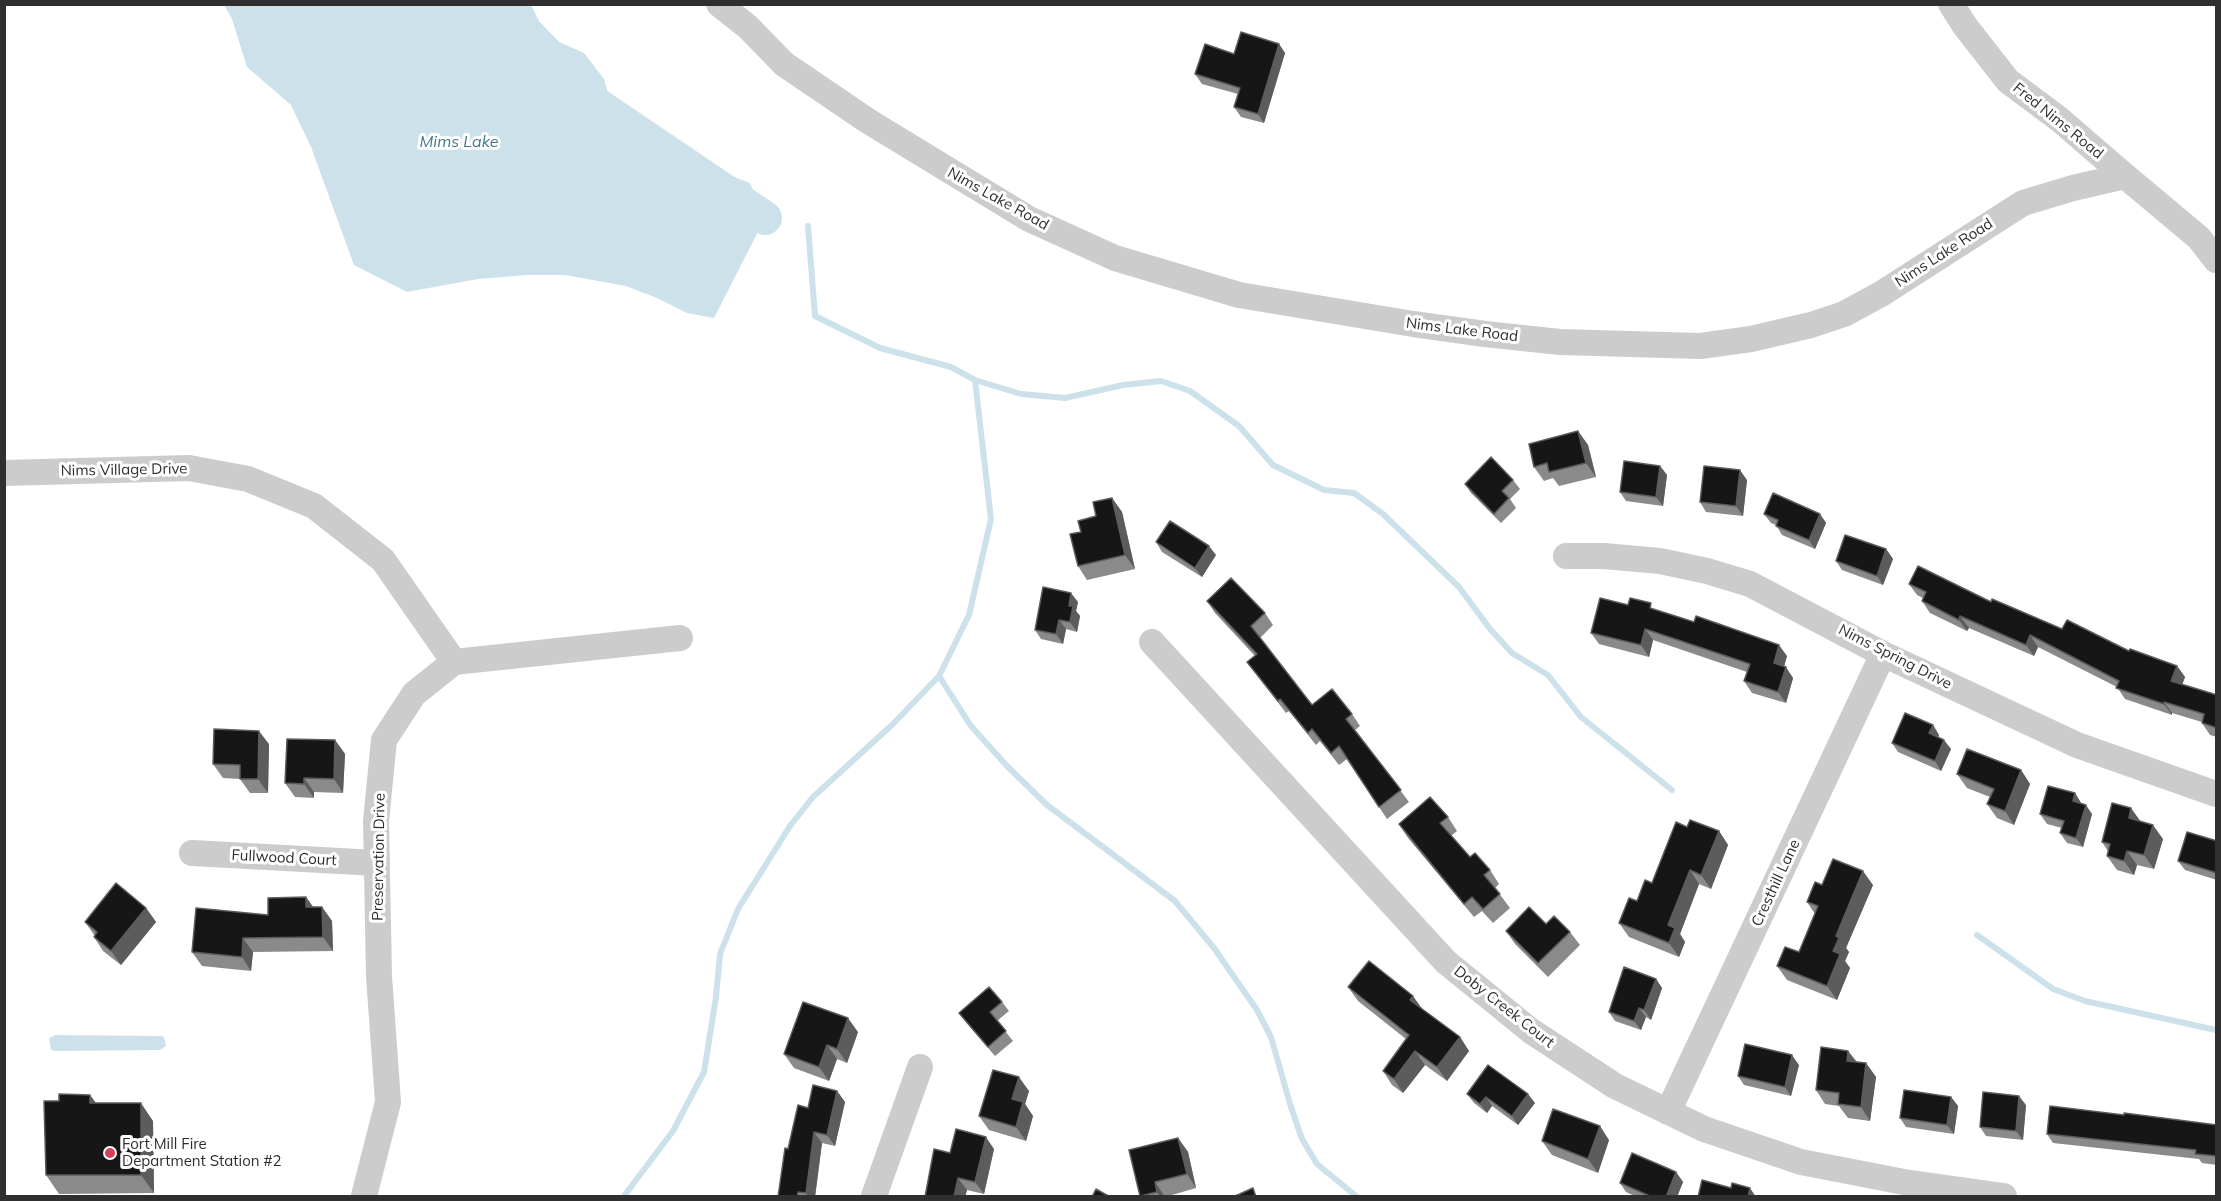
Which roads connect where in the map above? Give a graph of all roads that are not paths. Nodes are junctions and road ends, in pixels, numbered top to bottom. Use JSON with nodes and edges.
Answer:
{"nodes":[{"id":1,"x":719,"y":4,"type":"edge"},
{"id":2,"x":1951,"y":4,"type":"edge"},
{"id":3,"x":2125,"y":176,"type":"junction"},
{"id":4,"x":2217,"y":260,"type":"edge"},
{"id":5,"x":4,"y":473,"type":"edge"},
{"id":6,"x":1566,"y":556,"type":"dead end"},
{"id":7,"x":680,"y":638,"type":"dead end"},
{"id":8,"x":1152,"y":642,"type":"dead end"},
{"id":9,"x":1883,"y":654,"type":"junction"},
{"id":10,"x":454,"y":662,"type":"junction"},
{"id":11,"x":2217,"y":795,"type":"edge"},
{"id":12,"x":192,"y":853,"type":"dead end"},
{"id":13,"x":377,"y":863,"type":"junction"},
{"id":14,"x":920,"y":1067,"type":"dead end"},
{"id":15,"x":1668,"y":1112,"type":"junction"},
{"id":16,"x":364,"y":1197,"type":"edge"},
{"id":17,"x":874,"y":1197,"type":"edge"},
{"id":18,"x":2004,"y":1197,"type":"edge"}],
"edges":[{"from":1,"to":3,"type":"street","name":"Nims Lake Road"},
{"from":2,"to":3,"type":"street","name":"Fred Nims Road"},
{"from":3,"to":4,"type":"street"},
{"from":5,"to":10,"type":"street","name":"Nims Village Drive"},
{"from":6,"to":9,"type":"street","name":"Nims Spring Drive"},
{"from":7,"to":10,"type":"street"},
{"from":8,"to":15,"type":"street","name":"Doby Creek Court"},
{"from":9,"to":11,"type":"street","name":"Nims Spring Drive"},
{"from":9,"to":15,"type":"street","name":"Cresthill Lane"},
{"from":10,"to":13,"type":"street","name":"Preservation Drive"},
{"from":12,"to":13,"type":"street","name":"Fullwood Court"},
{"from":13,"to":16,"type":"street","name":"Preservation Drive"},
{"from":14,"to":17,"type":"street"},
{"from":15,"to":18,"type":"street","name":"Doby Creek Court"}]}
